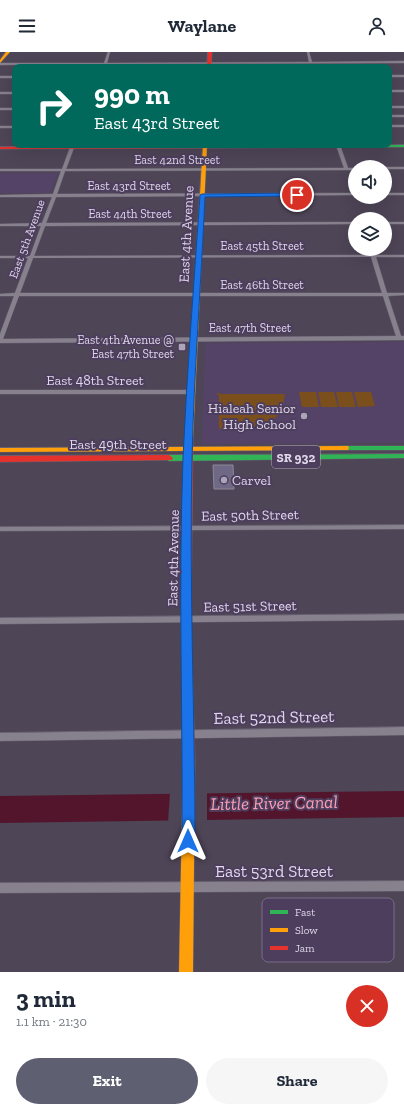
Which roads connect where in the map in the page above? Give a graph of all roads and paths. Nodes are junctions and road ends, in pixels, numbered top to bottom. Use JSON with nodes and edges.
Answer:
{"nodes":[{"id":1,"x":8,"y":52,"type":"edge"},
{"id":2,"x":109,"y":52,"type":"edge"},
{"id":3,"x":210,"y":52,"type":"edge"},
{"id":4,"x":308,"y":52,"type":"edge"},
{"id":5,"x":311,"y":62,"type":"junction"},
{"id":6,"x":404,"y":62,"type":"edge"},
{"id":7,"x":0,"y":63,"type":"edge"},
{"id":8,"x":52,"y":64,"type":"edge"},
{"id":9,"x":104,"y":64,"type":"edge"},
{"id":10,"x":209,"y":64,"type":"edge"},
{"id":11,"x":243,"y":64,"type":"edge"},
{"id":12,"x":392,"y":76,"type":"edge"},
{"id":13,"x":404,"y":76,"type":"edge"},
{"id":14,"x":0,"y":77,"type":"edge"},
{"id":15,"x":12,"y":77,"type":"edge"},
{"id":16,"x":392,"y":91,"type":"edge"},
{"id":17,"x":404,"y":91,"type":"edge"},
{"id":18,"x":12,"y":92,"type":"edge"},
{"id":19,"x":0,"y":93,"type":"edge"},
{"id":20,"x":392,"y":107,"type":"edge"},
{"id":21,"x":404,"y":107,"type":"edge"},
{"id":22,"x":0,"y":109,"type":"edge"},
{"id":23,"x":12,"y":109,"type":"edge"},
{"id":24,"x":392,"y":116,"type":"edge"},
{"id":25,"x":404,"y":116,"type":"edge"},
{"id":26,"x":392,"y":126,"type":"edge"},
{"id":27,"x":404,"y":126,"type":"edge"},
{"id":28,"x":12,"y":127,"type":"edge"},
{"id":29,"x":0,"y":128,"type":"edge"},
{"id":30,"x":392,"y":146,"type":"edge"},
{"id":31,"x":404,"y":146,"type":"edge"},
{"id":32,"x":0,"y":148,"type":"edge"},
{"id":33,"x":12,"y":148,"type":"edge"},
{"id":34,"x":71,"y":148,"type":"edge"},
{"id":35,"x":205,"y":148,"type":"edge"},
{"id":36,"x":339,"y":148,"type":"edge"},
{"id":37,"x":392,"y":168,"type":"edge"},
{"id":38,"x":404,"y":168,"type":"edge"},
{"id":39,"x":346,"y":169,"type":"joint"},
{"id":40,"x":0,"y":170,"type":"edge"},
{"id":41,"x":64,"y":170,"type":"junction"},
{"id":42,"x":204,"y":170,"type":"junction"},
{"id":43,"x":348,"y":194,"type":"edge"},
{"id":44,"x":392,"y":194,"type":"edge"},
{"id":45,"x":404,"y":194,"type":"edge"},
{"id":46,"x":202,"y":195,"type":"junction"},
{"id":47,"x":0,"y":196,"type":"edge"},
{"id":48,"x":54,"y":196,"type":"junction"},
{"id":49,"x":348,"y":223,"type":"edge"},
{"id":50,"x":392,"y":223,"type":"edge"},
{"id":51,"x":404,"y":223,"type":"edge"},
{"id":52,"x":0,"y":224,"type":"edge"},
{"id":53,"x":44,"y":224,"type":"junction"},
{"id":54,"x":201,"y":224,"type":"junction"},
{"id":55,"x":373,"y":256,"type":"joint"},
{"id":56,"x":392,"y":256,"type":"edge"},
{"id":57,"x":404,"y":256,"type":"edge"},
{"id":58,"x":0,"y":257,"type":"edge"},
{"id":59,"x":31,"y":257,"type":"junction"},
{"id":60,"x":199,"y":257,"type":"junction"},
{"id":61,"x":385,"y":294,"type":"junction"},
{"id":62,"x":404,"y":294,"type":"edge"},
{"id":63,"x":0,"y":295,"type":"edge"},
{"id":64,"x":17,"y":295,"type":"junction"},
{"id":65,"x":197,"y":295,"type":"junction"},
{"id":66,"x":402,"y":338,"type":"edge"},
{"id":67,"x":194,"y":339,"type":"junction"},
{"id":68,"x":0,"y":341,"type":"edge"},
{"id":69,"x":0,"y":392,"type":"edge"},
{"id":70,"x":191,"y":392,"type":"junction"},
{"id":71,"x":404,"y":448,"type":"edge"},
{"id":72,"x":0,"y":450,"type":"edge"},
{"id":73,"x":24,"y":450,"type":"junction"},
{"id":74,"x":0,"y":454,"type":"edge"},
{"id":75,"x":188,"y":454,"type":"junction"},
{"id":76,"x":404,"y":456,"type":"edge"},
{"id":77,"x":0,"y":459,"type":"edge"},
{"id":78,"x":404,"y":526,"type":"edge"},
{"id":79,"x":0,"y":529,"type":"edge"},
{"id":80,"x":188,"y":529,"type":"junction"},
{"id":81,"x":404,"y":617,"type":"edge"},
{"id":82,"x":186,"y":620,"type":"junction"},
{"id":83,"x":0,"y":621,"type":"edge"},
{"id":84,"x":404,"y":731,"type":"edge"},
{"id":85,"x":189,"y":735,"type":"junction"},
{"id":86,"x":0,"y":737,"type":"edge"},
{"id":87,"x":404,"y":886,"type":"edge"},
{"id":88,"x":188,"y":887,"type":"junction"},
{"id":89,"x":0,"y":888,"type":"edge"},
{"id":90,"x":186,"y":972,"type":"edge"}],
"edges":[{"from":1,"to":7,"type":"main road"},
{"from":2,"to":9,"type":"street"},
{"from":3,"to":10,"type":"main road"},
{"from":4,"to":5,"type":"street"},
{"from":5,"to":6,"type":"street"},
{"from":5,"to":11,"type":"street"},
{"from":7,"to":8,"type":"street"},
{"from":12,"to":13,"type":"street"},
{"from":14,"to":15,"type":"street"},
{"from":16,"to":17,"type":"street"},
{"from":18,"to":19,"type":"street"},
{"from":20,"to":21,"type":"street"},
{"from":22,"to":23,"type":"street"},
{"from":24,"to":25,"type":"street"},
{"from":26,"to":27,"type":"street"},
{"from":28,"to":29,"type":"street"},
{"from":30,"to":31,"type":"main road"},
{"from":32,"to":33,"type":"main road"},
{"from":34,"to":41,"type":"street","name":"East 5th Avenue"},
{"from":35,"to":42,"type":"main road","name":"East 4th Avenue"},
{"from":36,"to":39,"type":"street"},
{"from":37,"to":38,"type":"street"},
{"from":39,"to":42,"type":"street","name":"East 42nd Street"},
{"from":40,"to":41,"type":"street","name":"East 42nd Street"},
{"from":41,"to":42,"type":"street","name":"East 42nd Street"},
{"from":41,"to":48,"type":"street","name":"East 5th Avenue"},
{"from":42,"to":46,"type":"main road","name":"East 4th Avenue"},
{"from":43,"to":46,"type":"street","name":"East 43rd Street"},
{"from":44,"to":45,"type":"street"},
{"from":46,"to":48,"type":"street","name":"East 43rd Street"},
{"from":46,"to":54,"type":"main road","name":"East 4th Avenue"},
{"from":47,"to":48,"type":"street","name":"East 43rd Street"},
{"from":48,"to":53,"type":"street","name":"East 5th Avenue"},
{"from":49,"to":54,"type":"street","name":"East 44th Street"},
{"from":50,"to":51,"type":"street"},
{"from":52,"to":53,"type":"street","name":"East 44th Street"},
{"from":53,"to":54,"type":"street","name":"East 44th Street"},
{"from":53,"to":59,"type":"street","name":"East 5th Avenue"},
{"from":54,"to":60,"type":"main road","name":"East 4th Avenue"},
{"from":55,"to":60,"type":"street","name":"East 45th Street"},
{"from":55,"to":61,"type":"street"},
{"from":56,"to":57,"type":"street","name":"East 45th Street"},
{"from":58,"to":59,"type":"street","name":"East 45th Street"},
{"from":59,"to":60,"type":"street","name":"East 45th Street"},
{"from":59,"to":64,"type":"street","name":"East 5th Avenue"},
{"from":60,"to":65,"type":"main road","name":"East 4th Avenue"},
{"from":61,"to":62,"type":"street","name":"East 46th Street"},
{"from":61,"to":65,"type":"street","name":"East 46th Street"},
{"from":61,"to":66,"type":"street"},
{"from":63,"to":64,"type":"street","name":"East 46th Street"},
{"from":64,"to":65,"type":"street","name":"East 46th Street"},
{"from":64,"to":68,"type":"street","name":"East 5th Avenue"},
{"from":65,"to":67,"type":"main road","name":"East 4th Avenue"},
{"from":66,"to":67,"type":"street","name":"East 47th Street"},
{"from":67,"to":68,"type":"street","name":"East 47th Street"},
{"from":67,"to":70,"type":"main road","name":"East 4th Avenue"},
{"from":69,"to":70,"type":"street","name":"East 48th Street"},
{"from":70,"to":75,"type":"main road","name":"East 4th Avenue"},
{"from":71,"to":75,"type":"main road","name":"East 49th Street","number":"SR 932"},
{"from":72,"to":73,"type":"main road","name":"East 49th Street","number":"SR 932"},
{"from":73,"to":74,"type":"main road"},
{"from":73,"to":75,"type":"main road","name":"East 49th Street","number":"SR 932"},
{"from":75,"to":76,"type":"main road","name":"East 49th Street","number":"SR 932"},
{"from":75,"to":77,"type":"main road","name":"East 49th Street","number":"SR 932"},
{"from":75,"to":80,"type":"main road","name":"East 4th Avenue"},
{"from":78,"to":80,"type":"street","name":"East 50th Street"},
{"from":79,"to":80,"type":"street","name":"East 50th Street"},
{"from":80,"to":82,"type":"main road","name":"East 4th Avenue"},
{"from":81,"to":82,"type":"street","name":"East 51st Street"},
{"from":82,"to":83,"type":"street","name":"East 51st Street"},
{"from":82,"to":85,"type":"main road","name":"East 4th Avenue"},
{"from":84,"to":85,"type":"street","name":"East 52nd Street"},
{"from":85,"to":86,"type":"street","name":"East 52nd Street"},
{"from":85,"to":88,"type":"main road","name":"East 4th Avenue"},
{"from":87,"to":88,"type":"street","name":"East 53rd Street"},
{"from":88,"to":89,"type":"street","name":"East 53rd Street"},
{"from":88,"to":90,"type":"main road","name":"East 4th Avenue"}]}
